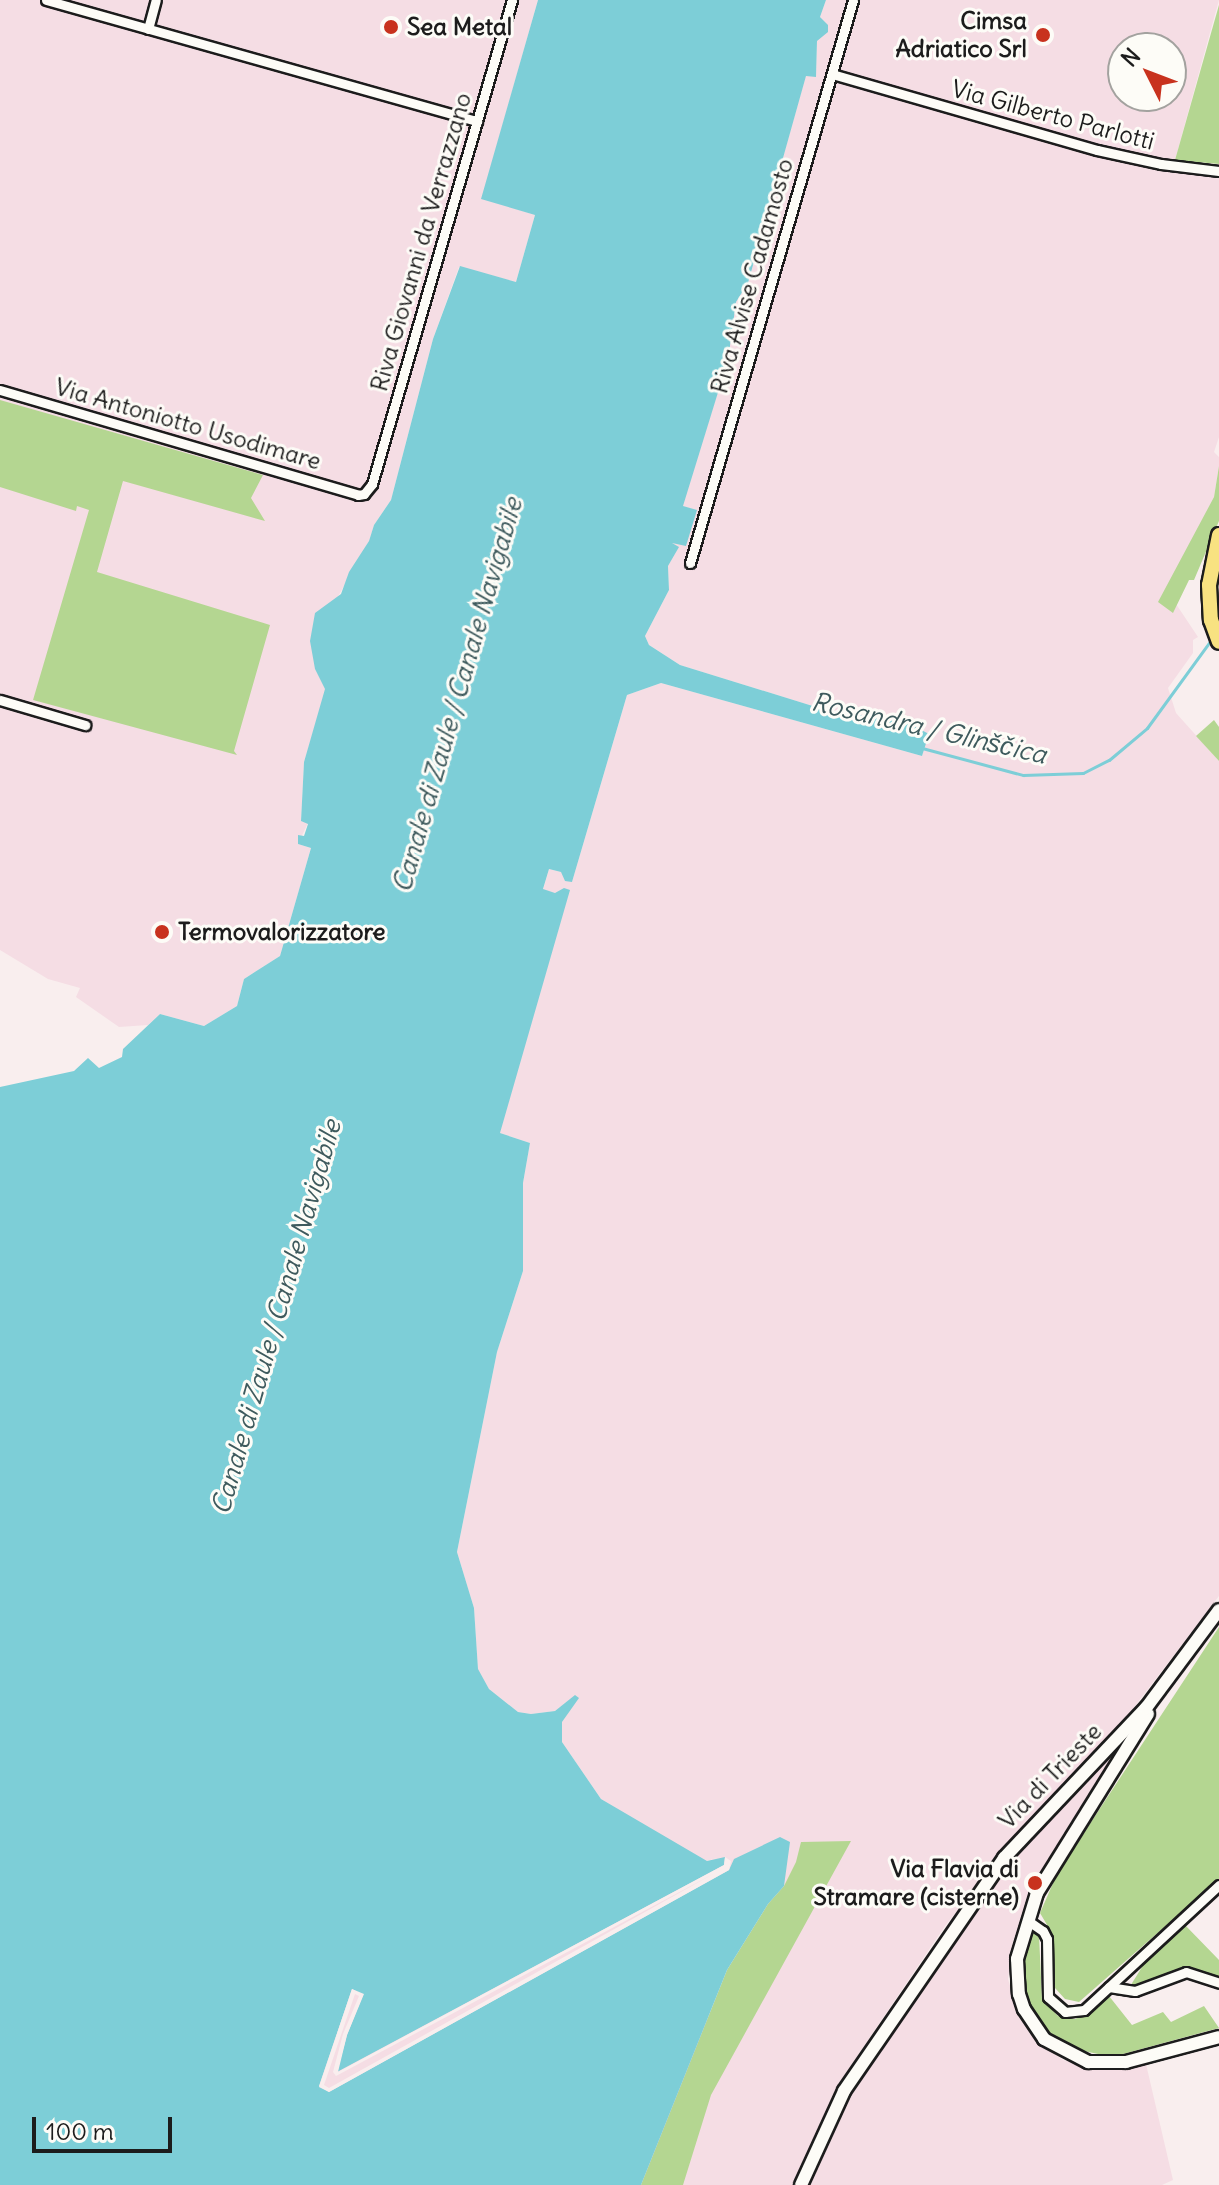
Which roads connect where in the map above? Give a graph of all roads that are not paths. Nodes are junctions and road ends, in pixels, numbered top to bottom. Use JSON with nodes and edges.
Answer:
{"nodes":[{"id":1,"x":46,"y":0,"type":"edge"},
{"id":2,"x":156,"y":0,"type":"edge"},
{"id":3,"x":512,"y":0,"type":"edge"},
{"id":4,"x":853,"y":0,"type":"edge"},
{"id":5,"x":148,"y":29,"type":"junction"},
{"id":6,"x":832,"y":74,"type":"junction"},
{"id":7,"x":477,"y":121,"type":"junction"},
{"id":8,"x":1219,"y":171,"type":"edge"},
{"id":9,"x":0,"y":390,"type":"edge"},
{"id":10,"x":364,"y":494,"type":"joint"},
{"id":11,"x":1219,"y":535,"type":"edge"},
{"id":12,"x":690,"y":563,"type":"dead end"},
{"id":13,"x":1216,"y":635,"type":"edge"},
{"id":14,"x":0,"y":700,"type":"edge"},
{"id":15,"x":85,"y":725,"type":"dead end"},
{"id":16,"x":1219,"y":1610,"type":"edge"},
{"id":17,"x":1168,"y":1681,"type":"junction"},
{"id":18,"x":1219,"y":1885,"type":"edge"},
{"id":19,"x":1027,"y":1920,"type":"junction"},
{"id":20,"x":1219,"y":1983,"type":"edge"},
{"id":21,"x":1109,"y":1987,"type":"junction"},
{"id":22,"x":1219,"y":2037,"type":"edge"},
{"id":23,"x":801,"y":2185,"type":"edge"}],
"edges":[{"from":1,"to":5,"type":"street"},
{"from":2,"to":5,"type":"street"},
{"from":3,"to":7,"type":"street","name":"Riva Giovanni da Verrazzano"},
{"from":4,"to":6,"type":"street","name":"Riva Alvise Cadamosto"},
{"from":5,"to":7,"type":"street"},
{"from":6,"to":8,"type":"street","name":"Via Gilberto Parlotti"},
{"from":6,"to":12,"type":"street","name":"Riva Alvise Cadamosto"},
{"from":7,"to":10,"type":"street","name":"Riva Giovanni da Verrazzano"},
{"from":9,"to":10,"type":"street","name":"Via Antoniotto Usodimare"},
{"from":11,"to":13,"type":"main road"},
{"from":14,"to":15,"type":"street"},
{"from":16,"to":17,"type":"street","name":"Via di Trieste"},
{"from":17,"to":19,"type":"street"},
{"from":17,"to":23,"type":"street","name":"Via di Trieste"},
{"from":18,"to":21,"type":"street"},
{"from":19,"to":21,"type":"street"},
{"from":19,"to":22,"type":"street"},
{"from":20,"to":21,"type":"street"}]}
